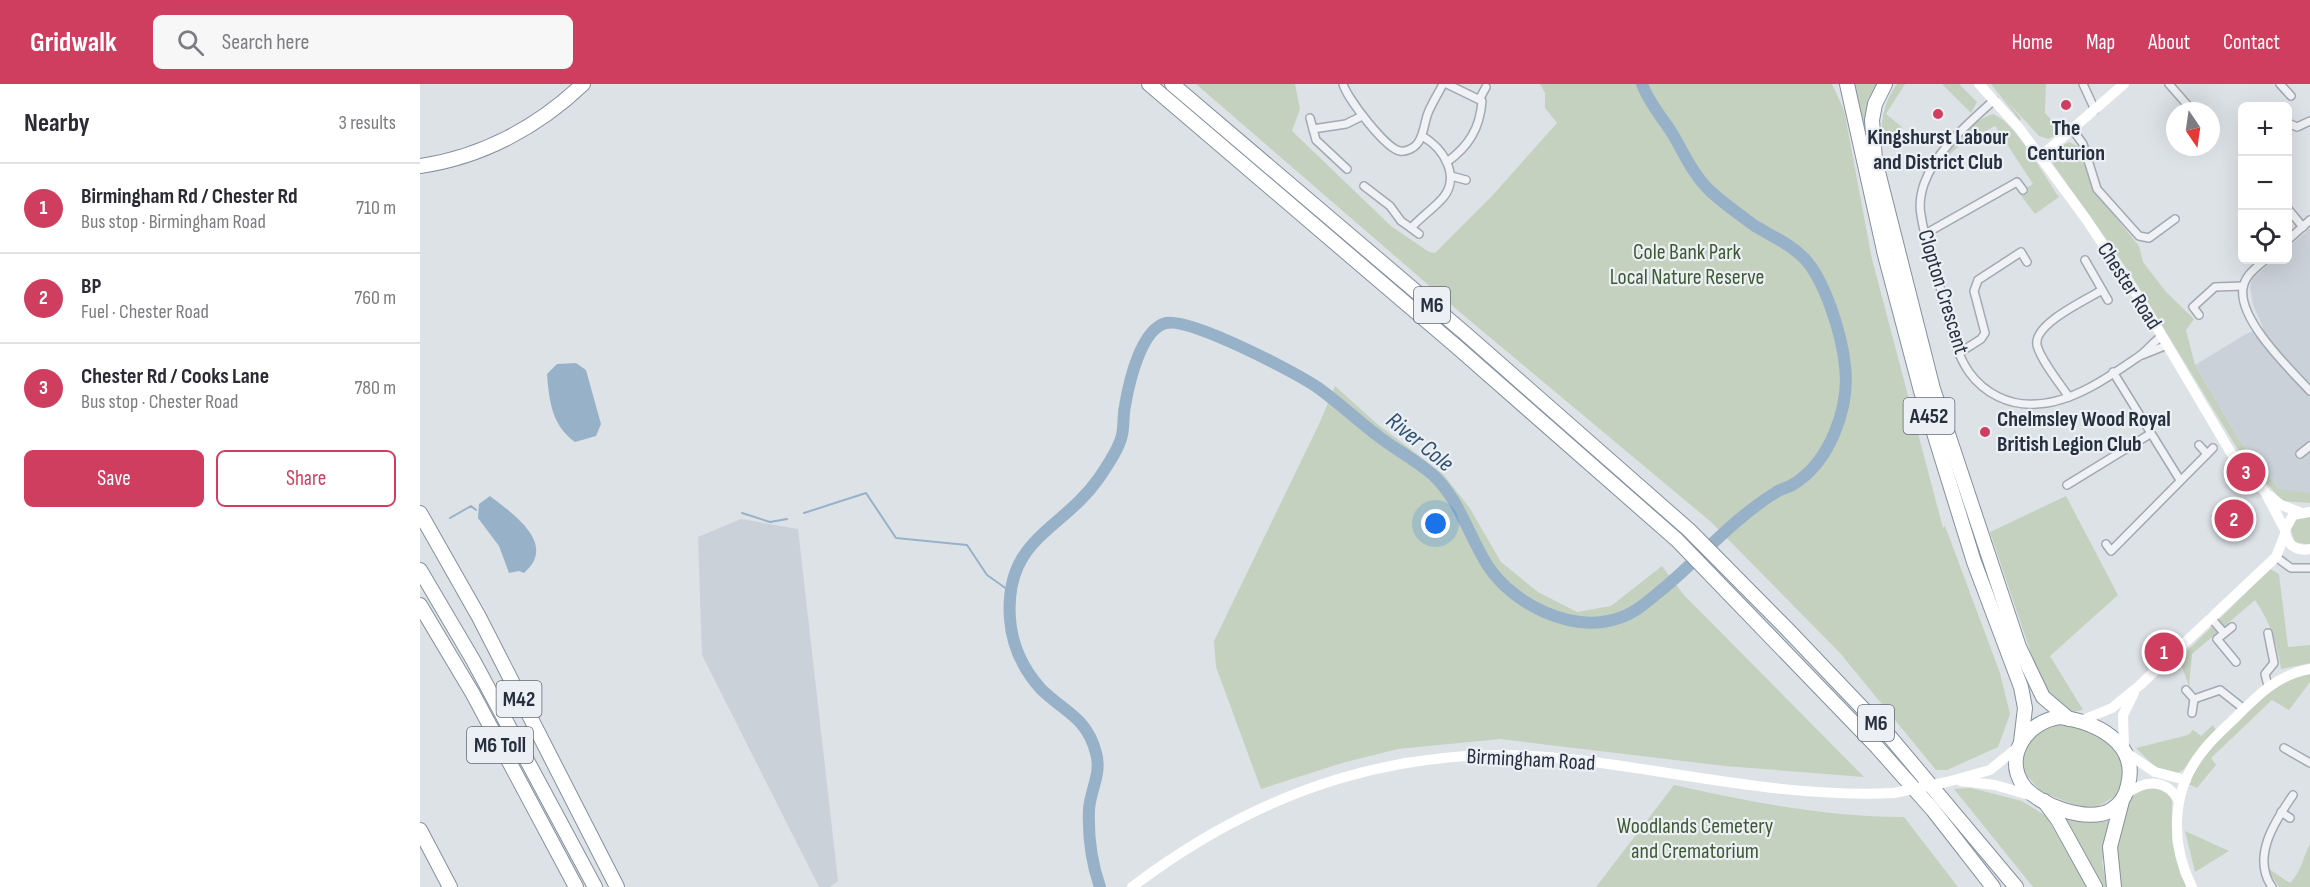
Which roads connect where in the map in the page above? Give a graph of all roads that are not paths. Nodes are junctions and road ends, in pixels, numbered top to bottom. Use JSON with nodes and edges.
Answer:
{"nodes":[{"id":1,"x":583,"y":84,"type":"edge"},
{"id":2,"x":1142,"y":84,"type":"edge"},
{"id":3,"x":1149,"y":84,"type":"edge"},
{"id":4,"x":1172,"y":84,"type":"edge"},
{"id":5,"x":1343,"y":84,"type":"edge"},
{"id":6,"x":1445,"y":84,"type":"edge"},
{"id":7,"x":1847,"y":84,"type":"edge"},
{"id":8,"x":1885,"y":84,"type":"edge"},
{"id":9,"x":2083,"y":84,"type":"edge"},
{"id":10,"x":2124,"y":84,"type":"edge"},
{"id":11,"x":2169,"y":84,"type":"edge"},
{"id":12,"x":2280,"y":84,"type":"edge"},
{"id":13,"x":1979,"y":85,"type":"edge"},
{"id":14,"x":1486,"y":87,"type":"dead end"},
{"id":15,"x":2291,"y":96,"type":"dead end"},
{"id":16,"x":1480,"y":98,"type":"junction"},
{"id":17,"x":1994,"y":100,"type":"junction"},
{"id":18,"x":2185,"y":102,"type":"edge"},
{"id":19,"x":1173,"y":105,"type":"junction"},
{"id":20,"x":2095,"y":110,"type":"junction"},
{"id":21,"x":1362,"y":116,"type":"junction"},
{"id":22,"x":1310,"y":118,"type":"dead end"},
{"id":23,"x":2310,"y":121,"type":"edge"},
{"id":24,"x":2292,"y":125,"type":"edge"},
{"id":25,"x":1313,"y":129,"type":"junction"},
{"id":26,"x":2072,"y":129,"type":"junction"},
{"id":27,"x":1422,"y":136,"type":"junction"},
{"id":28,"x":2041,"y":156,"type":"junction"},
{"id":29,"x":1447,"y":162,"type":"junction"},
{"id":30,"x":420,"y":166,"type":"edge"},
{"id":31,"x":1347,"y":169,"type":"dead end"},
{"id":32,"x":1451,"y":176,"type":"junction"},
{"id":33,"x":1466,"y":180,"type":"dead end"},
{"id":34,"x":1364,"y":186,"type":"dead end"},
{"id":35,"x":2023,"y":190,"type":"dead end"},
{"id":36,"x":2289,"y":210,"type":"edge"},
{"id":37,"x":2175,"y":219,"type":"dead end"},
{"id":38,"x":2310,"y":220,"type":"edge"},
{"id":39,"x":2302,"y":227,"type":"junction"},
{"id":40,"x":1411,"y":228,"type":"junction"},
{"id":41,"x":1419,"y":234,"type":"dead end"},
{"id":42,"x":1925,"y":234,"type":"junction"},
{"id":43,"x":2292,"y":236,"type":"edge"},
{"id":44,"x":2085,"y":260,"type":"dead end"},
{"id":45,"x":2026,"y":262,"type":"dead end"},
{"id":46,"x":2260,"y":264,"type":"edge"},
{"id":47,"x":2243,"y":286,"type":"junction"},
{"id":48,"x":2102,"y":290,"type":"junction"},
{"id":49,"x":2108,"y":300,"type":"dead end"},
{"id":50,"x":2199,"y":315,"type":"dead end"},
{"id":51,"x":2164,"y":340,"type":"junction"},
{"id":52,"x":1959,"y":352,"type":"junction"},
{"id":53,"x":2113,"y":372,"type":"junction"},
{"id":54,"x":2310,"y":391,"type":"edge"},
{"id":55,"x":2069,"y":397,"type":"junction"},
{"id":56,"x":2150,"y":434,"type":"junction"},
{"id":57,"x":2199,"y":445,"type":"dead end"},
{"id":58,"x":2310,"y":446,"type":"edge"},
{"id":59,"x":2213,"y":448,"type":"dead end"},
{"id":60,"x":2207,"y":454,"type":"junction"},
{"id":61,"x":2300,"y":454,"type":"dead end"},
{"id":62,"x":2180,"y":480,"type":"junction"},
{"id":63,"x":2067,"y":485,"type":"dead end"},
{"id":64,"x":2265,"y":492,"type":"junction"},
{"id":65,"x":2304,"y":512,"type":"edge"},
{"id":66,"x":420,"y":513,"type":"edge"},
{"id":67,"x":2285,"y":532,"type":"junction"},
{"id":68,"x":2106,"y":544,"type":"dead end"},
{"id":69,"x":2307,"y":549,"type":"edge"},
{"id":70,"x":2276,"y":558,"type":"junction"},
{"id":71,"x":2310,"y":568,"type":"edge"},
{"id":72,"x":420,"y":570,"type":"edge"},
{"id":73,"x":420,"y":605,"type":"edge"},
{"id":74,"x":2211,"y":618,"type":"junction"},
{"id":75,"x":2232,"y":627,"type":"dead end"},
{"id":76,"x":2224,"y":633,"type":"junction"},
{"id":77,"x":2268,"y":633,"type":"dead end"},
{"id":78,"x":2236,"y":662,"type":"dead end"},
{"id":79,"x":2310,"y":669,"type":"edge"},
{"id":80,"x":2140,"y":685,"type":"junction"},
{"id":81,"x":2268,"y":686,"type":"junction"},
{"id":82,"x":2186,"y":690,"type":"dead end"},
{"id":83,"x":2193,"y":699,"type":"junction"},
{"id":84,"x":2244,"y":709,"type":"junction"},
{"id":85,"x":2192,"y":713,"type":"dead end"},
{"id":86,"x":2074,"y":720,"type":"junction"},
{"id":87,"x":2019,"y":744,"type":"junction"},
{"id":88,"x":2284,"y":748,"type":"dead end"},
{"id":89,"x":2126,"y":751,"type":"junction"},
{"id":90,"x":2310,"y":763,"type":"edge"},
{"id":91,"x":2186,"y":780,"type":"junction"},
{"id":92,"x":1952,"y":781,"type":"junction"},
{"id":93,"x":2293,"y":795,"type":"dead end"},
{"id":94,"x":2124,"y":797,"type":"junction"},
{"id":95,"x":2040,"y":799,"type":"junction"},
{"id":96,"x":2179,"y":801,"type":"junction"},
{"id":97,"x":2281,"y":812,"type":"junction"},
{"id":98,"x":2290,"y":818,"type":"dead end"},
{"id":99,"x":420,"y":830,"type":"edge"},
{"id":100,"x":448,"y":885,"type":"edge"},
{"id":101,"x":1133,"y":886,"type":"edge"},
{"id":102,"x":576,"y":887,"type":"edge"},
{"id":103,"x":595,"y":887,"type":"edge"},
{"id":104,"x":617,"y":887,"type":"edge"},
{"id":105,"x":1993,"y":887,"type":"edge"},
{"id":106,"x":2016,"y":887,"type":"edge"},
{"id":107,"x":2095,"y":887,"type":"edge"},
{"id":108,"x":2114,"y":887,"type":"edge"},
{"id":109,"x":2192,"y":887,"type":"edge"},
{"id":110,"x":2272,"y":887,"type":"edge"}],
"edges":[{"from":1,"to":30,"type":"highway"},
{"from":2,"to":19,"type":"highway","number":"M6"},
{"from":3,"to":19,"type":"highway","number":"M6"},
{"from":4,"to":106,"type":"highway","number":"M6"},
{"from":5,"to":21,"type":"street"},
{"from":6,"to":16,"type":"street"},
{"from":6,"to":27,"type":"street"},
{"from":7,"to":87,"type":"highway","number":"A452"},
{"from":8,"to":86,"type":"highway","number":"A452"},
{"from":9,"to":20,"type":"street"},
{"from":10,"to":20,"type":"main road"},
{"from":11,"to":18,"type":"street"},
{"from":12,"to":15,"type":"street"},
{"from":13,"to":17,"type":"main road","name":"Chester Road"},
{"from":14,"to":16,"type":"street"},
{"from":16,"to":29,"type":"street"},
{"from":17,"to":28,"type":"main road","name":"Chester Road"},
{"from":17,"to":42,"type":"street","name":"Clopton Crescent"},
{"from":19,"to":105,"type":"highway","number":"M6"},
{"from":20,"to":26,"type":"main road"},
{"from":21,"to":25,"type":"street"},
{"from":21,"to":27,"type":"street"},
{"from":22,"to":25,"type":"street"},
{"from":23,"to":24,"type":"street"},
{"from":25,"to":31,"type":"street"},
{"from":26,"to":28,"type":"main road"},
{"from":26,"to":37,"type":"street"},
{"from":27,"to":29,"type":"street"},
{"from":28,"to":51,"type":"main road","name":"Chester Road"},
{"from":29,"to":32,"type":"street"},
{"from":32,"to":33,"type":"street"},
{"from":32,"to":40,"type":"street"},
{"from":34,"to":40,"type":"street"},
{"from":35,"to":42,"type":"street"},
{"from":36,"to":39,"type":"street"},
{"from":38,"to":39,"type":"street"},
{"from":39,"to":43,"type":"street"},
{"from":40,"to":41,"type":"street"},
{"from":42,"to":52,"type":"street","name":"Clopton Crescent"},
{"from":44,"to":48,"type":"street"},
{"from":45,"to":52,"type":"street"},
{"from":46,"to":47,"type":"street"},
{"from":47,"to":50,"type":"street"},
{"from":47,"to":54,"type":"street"},
{"from":48,"to":49,"type":"street"},
{"from":48,"to":55,"type":"street"},
{"from":51,"to":53,"type":"street","name":"Clopton Crescent"},
{"from":51,"to":64,"type":"main road","name":"Chester Road"},
{"from":52,"to":55,"type":"street","name":"Clopton Crescent"},
{"from":53,"to":55,"type":"street","name":"Clopton Crescent"},
{"from":53,"to":56,"type":"street"},
{"from":56,"to":62,"type":"street"},
{"from":56,"to":63,"type":"street"},
{"from":57,"to":60,"type":"street"},
{"from":58,"to":61,"type":"street"},
{"from":59,"to":60,"type":"street"},
{"from":60,"to":62,"type":"street"},
{"from":62,"to":68,"type":"street"},
{"from":64,"to":65,"type":"main road","name":"Chester Road"},
{"from":64,"to":67,"type":"main road","name":"Chester Road"},
{"from":65,"to":67,"type":"main road"},
{"from":66,"to":104,"type":"highway","number":"M42"},
{"from":67,"to":69,"type":"main road","name":"Chester Road"},
{"from":67,"to":70,"type":"main road"},
{"from":69,"to":70,"type":"main road"},
{"from":70,"to":71,"type":"street"},
{"from":70,"to":74,"type":"main road"},
{"from":72,"to":103,"type":"highway","number":"M6 Toll"},
{"from":73,"to":102,"type":"highway","number":"M6 Toll"},
{"from":74,"to":76,"type":"street"},
{"from":74,"to":80,"type":"main road"},
{"from":75,"to":76,"type":"street"},
{"from":76,"to":78,"type":"street"},
{"from":77,"to":81,"type":"street"},
{"from":79,"to":81,"type":"main road"},
{"from":80,"to":86,"type":"main road"},
{"from":80,"to":89,"type":"main road"},
{"from":81,"to":84,"type":"main road"},
{"from":82,"to":83,"type":"street"},
{"from":83,"to":84,"type":"street"},
{"from":83,"to":85,"type":"street"},
{"from":84,"to":91,"type":"main road"},
{"from":86,"to":87,"type":"highway"},
{"from":86,"to":89,"type":"highway","number":"A452"},
{"from":87,"to":92,"type":"main road","name":"Birmingham Road"},
{"from":87,"to":95,"type":"highway","number":"A452"},
{"from":88,"to":90,"type":"street"},
{"from":89,"to":91,"type":"main road"},
{"from":89,"to":94,"type":"highway"},
{"from":91,"to":96,"type":"main road"},
{"from":92,"to":95,"type":"main road","name":"Birmingham Road"},
{"from":92,"to":101,"type":"main road","name":"Birmingham Road","bridge":true},
{"from":93,"to":97,"type":"street"},
{"from":94,"to":95,"type":"highway"},
{"from":94,"to":96,"type":"main road"},
{"from":94,"to":108,"type":"highway"},
{"from":95,"to":107,"type":"highway","number":"A452"},
{"from":96,"to":109,"type":"main road"},
{"from":97,"to":98,"type":"street"},
{"from":97,"to":110,"type":"street"},
{"from":99,"to":100,"type":"highway"}]}
